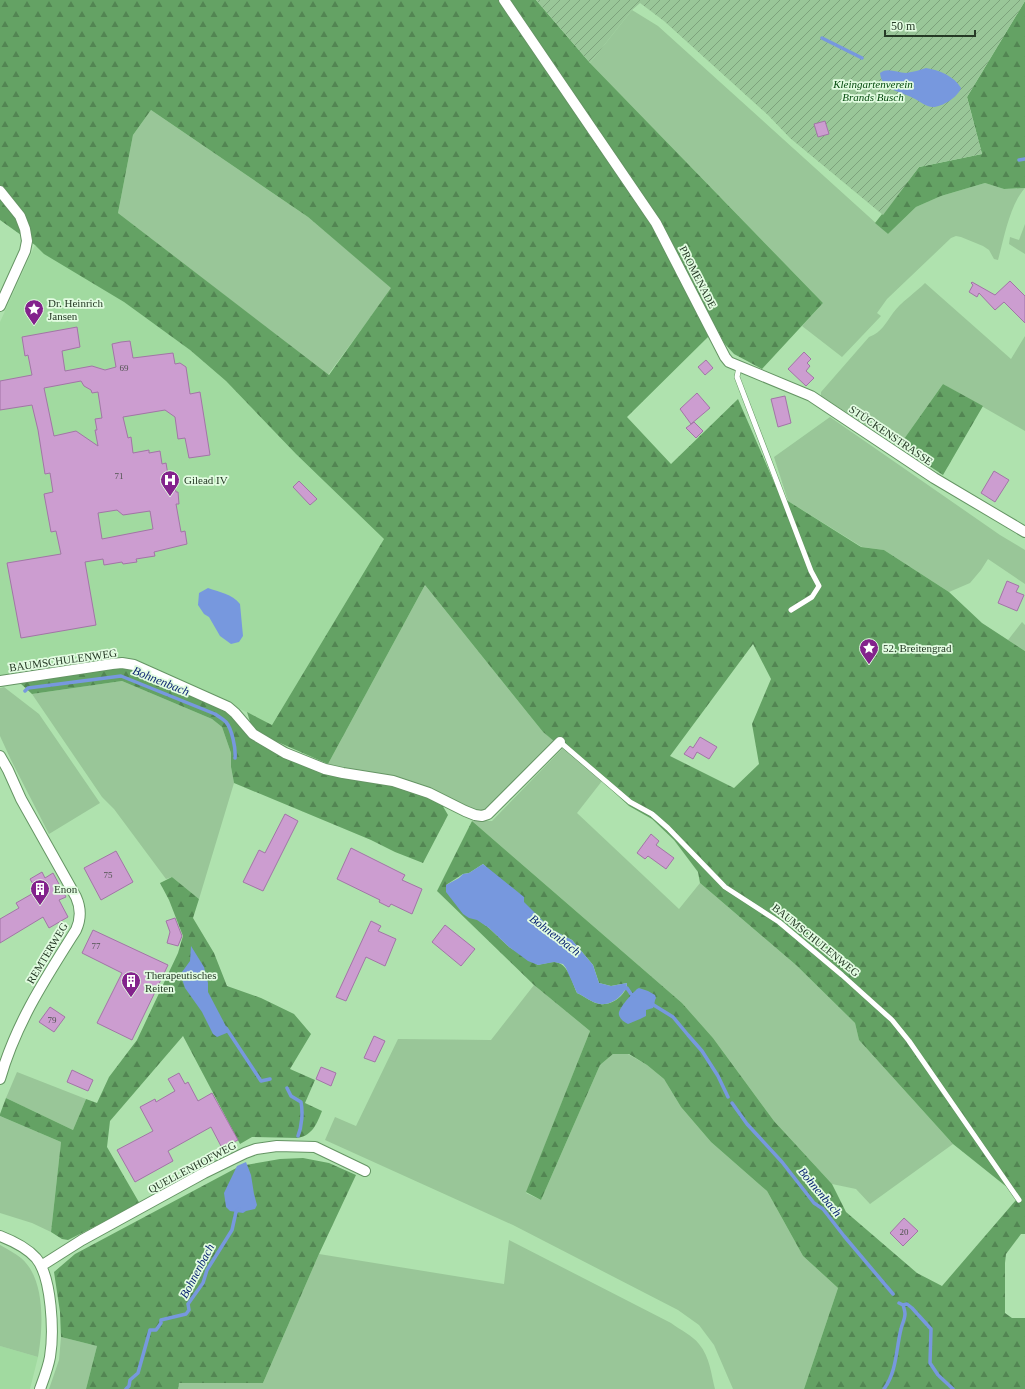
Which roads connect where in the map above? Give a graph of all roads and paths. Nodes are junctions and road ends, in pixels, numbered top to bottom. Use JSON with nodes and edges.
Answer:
{"nodes":[{"id":1,"x":504,"y":0,"type":"edge"},
{"id":2,"x":0,"y":191,"type":"edge"},
{"id":3,"x":0,"y":306,"type":"edge"},
{"id":4,"x":739,"y":367,"type":"junction"},
{"id":5,"x":1025,"y":532,"type":"edge"},
{"id":6,"x":791,"y":610,"type":"dead end"},
{"id":7,"x":0,"y":681,"type":"edge"},
{"id":8,"x":560,"y":742,"type":"joint"},
{"id":9,"x":0,"y":756,"type":"edge"},
{"id":10,"x":0,"y":1079,"type":"edge"},
{"id":11,"x":365,"y":1171,"type":"dead end"},
{"id":12,"x":1019,"y":1200,"type":"dead end"},
{"id":13,"x":0,"y":1236,"type":"edge"},
{"id":14,"x":41,"y":1266,"type":"junction"},
{"id":15,"x":40,"y":1389,"type":"edge"}],
"edges":[{"from":1,"to":4,"type":"street","name":"PROMENADE"},
{"from":2,"to":3,"type":"street"},
{"from":4,"to":5,"type":"street","name":"STÜCKENSTRASSE"},
{"from":4,"to":6,"type":"lane"},
{"from":7,"to":8,"type":"street","name":"BAUMSCHULENWEG"},
{"from":8,"to":12,"type":"lane","name":"BAUMSCHULENWEG"},
{"from":9,"to":10,"type":"street","name":"REMTERWEG"},
{"from":11,"to":14,"type":"street","name":"QUELLENHOFWEG"},
{"from":13,"to":14,"type":"street"},
{"from":14,"to":15,"type":"street"}]}
